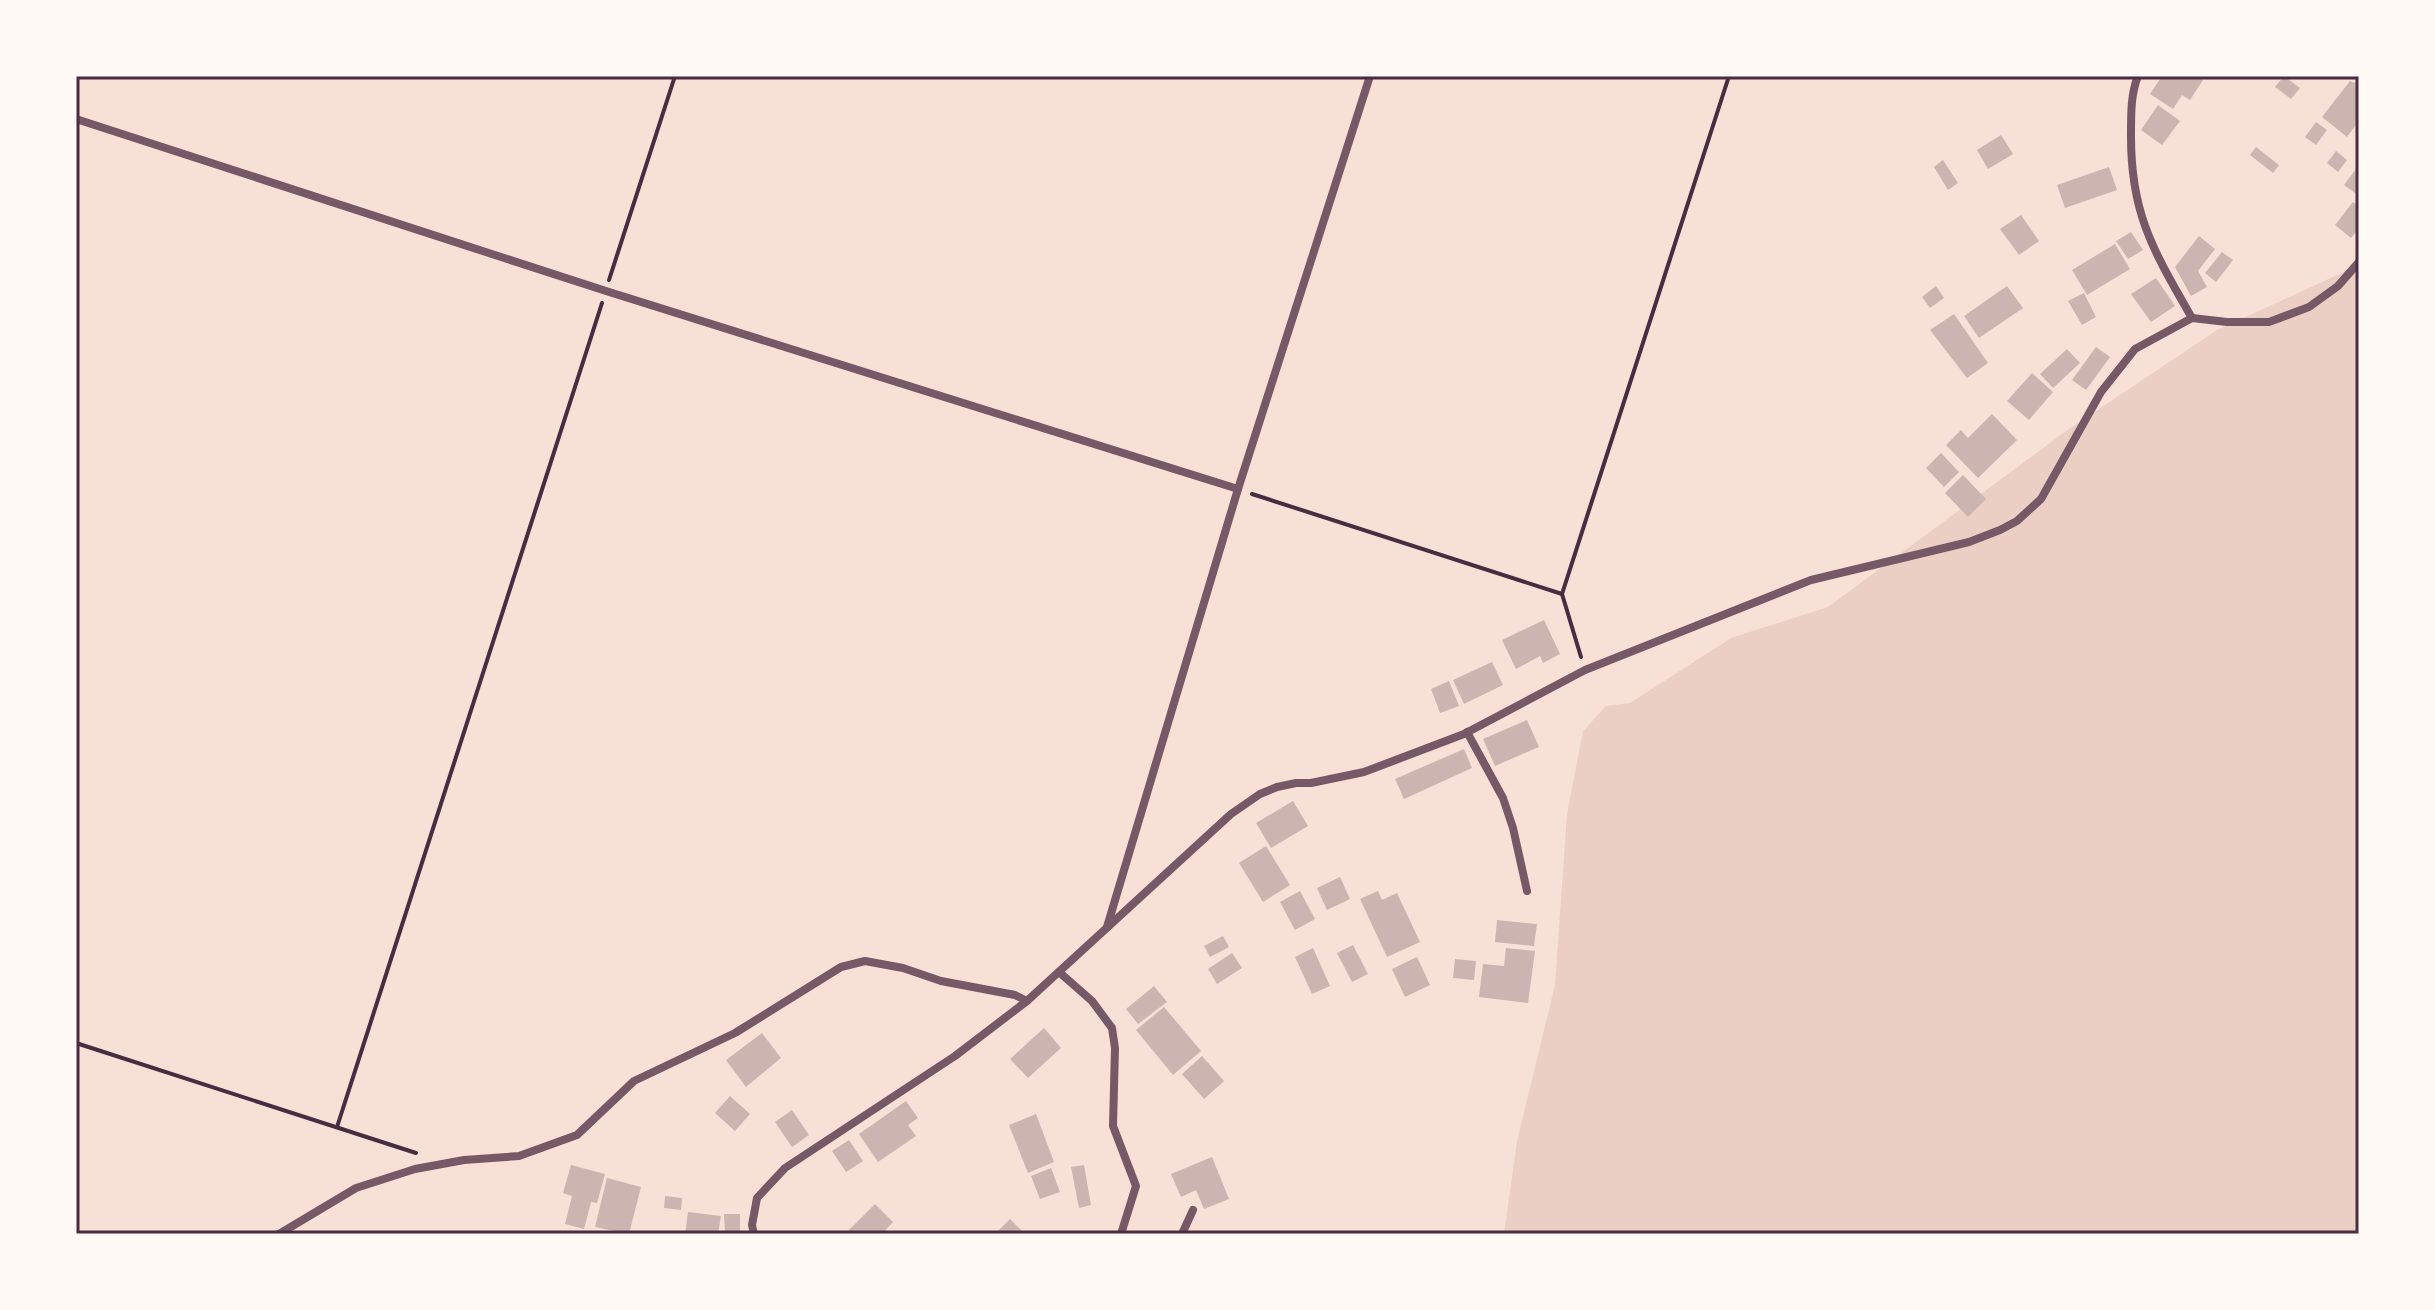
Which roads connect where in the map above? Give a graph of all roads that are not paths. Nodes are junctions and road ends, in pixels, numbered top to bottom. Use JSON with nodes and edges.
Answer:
{"nodes":[{"id":1,"x":1370,"y":76,"type":"edge"},
{"id":2,"x":2138,"y":76,"type":"edge"},
{"id":3,"x":76,"y":119,"type":"edge"},
{"id":4,"x":2359,"y":262,"type":"edge"},
{"id":5,"x":2192,"y":318,"type":"junction"},
{"id":6,"x":1238,"y":489,"type":"junction"},
{"id":7,"x":1467,"y":732,"type":"junction"},
{"id":8,"x":1527,"y":891,"type":"dead end"},
{"id":9,"x":1107,"y":928,"type":"junction"},
{"id":10,"x":1059,"y":972,"type":"junction"},
{"id":11,"x":1027,"y":1001,"type":"junction"},
{"id":12,"x":1193,"y":1210,"type":"dead end"},
{"id":13,"x":279,"y":1234,"type":"edge"},
{"id":14,"x":754,"y":1234,"type":"edge"},
{"id":15,"x":1121,"y":1234,"type":"edge"},
{"id":16,"x":1182,"y":1234,"type":"edge"}],
"edges":[{"from":1,"to":6,"type":"street"},
{"from":2,"to":5,"type":"street"},
{"from":3,"to":6,"type":"street"},
{"from":4,"to":5,"type":"street"},
{"from":5,"to":7,"type":"street"},
{"from":6,"to":9,"type":"street"},
{"from":7,"to":8,"type":"street"},
{"from":7,"to":9,"type":"street"},
{"from":9,"to":10,"type":"street"},
{"from":10,"to":11,"type":"street"},
{"from":10,"to":15,"type":"street"},
{"from":11,"to":13,"type":"street"},
{"from":11,"to":14,"type":"street"},
{"from":12,"to":16,"type":"street"}]}
